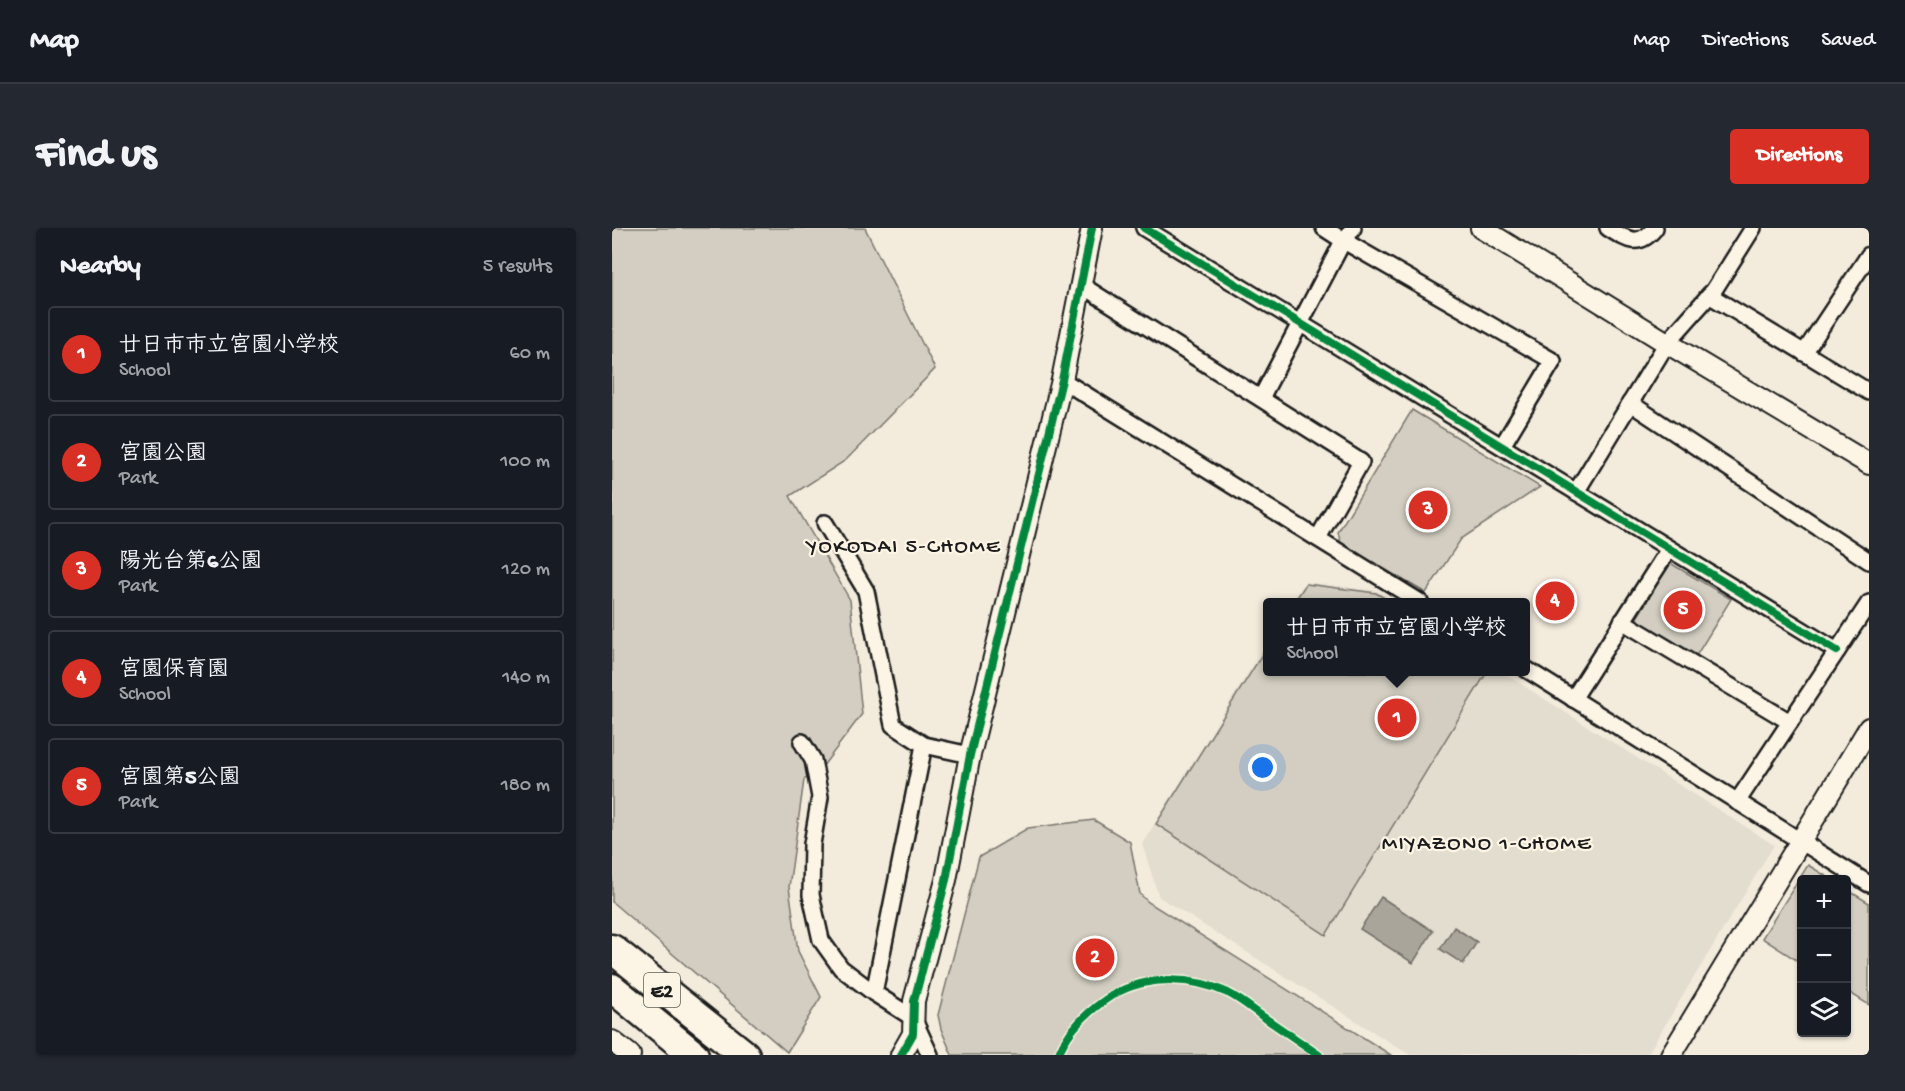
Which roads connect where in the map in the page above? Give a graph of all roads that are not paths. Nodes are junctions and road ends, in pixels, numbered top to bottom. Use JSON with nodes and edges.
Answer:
{"nodes":[{"id":1,"x":1092,"y":228,"type":"edge"},
{"id":2,"x":1144,"y":228,"type":"edge"},
{"id":3,"x":1324,"y":228,"type":"edge"},
{"id":4,"x":1353,"y":228,"type":"edge"},
{"id":5,"x":1481,"y":228,"type":"edge"},
{"id":6,"x":1608,"y":228,"type":"edge"},
{"id":7,"x":1655,"y":228,"type":"edge"},
{"id":8,"x":1753,"y":228,"type":"edge"},
{"id":9,"x":1344,"y":241,"type":"junction"},
{"id":10,"x":1869,"y":255,"type":"edge"},
{"id":11,"x":1081,"y":285,"type":"junction"},
{"id":12,"x":1709,"y":295,"type":"junction"},
{"id":13,"x":1300,"y":323,"type":"junction"},
{"id":14,"x":1667,"y":343,"type":"junction"},
{"id":15,"x":1804,"y":353,"type":"junction"},
{"id":16,"x":1062,"y":380,"type":"junction"},
{"id":17,"x":1869,"y":392,"type":"edge"},
{"id":18,"x":1261,"y":399,"type":"junction"},
{"id":19,"x":1630,"y":403,"type":"junction"},
{"id":20,"x":1502,"y":446,"type":"junction"},
{"id":21,"x":1869,"y":464,"type":"edge"},
{"id":22,"x":1576,"y":492,"type":"junction"},
{"id":23,"x":825,"y":523,"type":"dead end"},
{"id":24,"x":1318,"y":538,"type":"junction"},
{"id":25,"x":1669,"y":549,"type":"junction"},
{"id":26,"x":1869,"y":561,"type":"edge"},
{"id":27,"x":1412,"y":598,"type":"edge"},
{"id":28,"x":1869,"y":603,"type":"edge"},
{"id":29,"x":1622,"y":621,"type":"junction"},
{"id":30,"x":1837,"y":651,"type":"junction"},
{"id":31,"x":1530,"y":672,"type":"edge"},
{"id":32,"x":1573,"y":699,"type":"junction"},
{"id":33,"x":1790,"y":722,"type":"junction"},
{"id":34,"x":1869,"y":728,"type":"edge"},
{"id":35,"x":802,"y":742,"type":"dead end"},
{"id":36,"x":924,"y":745,"type":"junction"},
{"id":37,"x":970,"y":755,"type":"junction"},
{"id":38,"x":1737,"y":802,"type":"junction"},
{"id":39,"x":1800,"y":841,"type":"junction"},
{"id":40,"x":1867,"y":878,"type":"edge"},
{"id":41,"x":612,"y":949,"type":"edge"},
{"id":42,"x":612,"y":988,"type":"edge"},
{"id":43,"x":874,"y":993,"type":"junction"},
{"id":44,"x":913,"y":1018,"type":"junction"},
{"id":45,"x":612,"y":1041,"type":"edge"},
{"id":46,"x":630,"y":1055,"type":"edge"},
{"id":47,"x":694,"y":1055,"type":"edge"},
{"id":48,"x":745,"y":1055,"type":"edge"},
{"id":49,"x":901,"y":1055,"type":"edge"},
{"id":50,"x":930,"y":1055,"type":"edge"},
{"id":51,"x":1671,"y":1055,"type":"edge"}],
"edges":[{"from":1,"to":11,"type":"street"},
{"from":2,"to":13,"type":"street"},
{"from":3,"to":9,"type":"street"},
{"from":4,"to":9,"type":"street"},
{"from":5,"to":14,"type":"street"},
{"from":6,"to":7,"type":"street"},
{"from":8,"to":12,"type":"street"},
{"from":9,"to":13,"type":"street"},
{"from":9,"to":20,"type":"street"},
{"from":10,"to":15,"type":"street"},
{"from":11,"to":16,"type":"street"},
{"from":11,"to":18,"type":"street"},
{"from":12,"to":14,"type":"street"},
{"from":12,"to":15,"type":"street"},
{"from":13,"to":18,"type":"street"},
{"from":13,"to":20,"type":"street"},
{"from":14,"to":19,"type":"street"},
{"from":14,"to":21,"type":"street"},
{"from":15,"to":17,"type":"street"},
{"from":16,"to":24,"type":"street"},
{"from":16,"to":37,"type":"street"},
{"from":18,"to":24,"type":"street"},
{"from":19,"to":22,"type":"street"},
{"from":19,"to":26,"type":"street"},
{"from":20,"to":22,"type":"street"},
{"from":22,"to":25,"type":"street"},
{"from":23,"to":36,"type":"street"},
{"from":24,"to":27,"type":"street"},
{"from":25,"to":29,"type":"street"},
{"from":25,"to":30,"type":"street"},
{"from":28,"to":30,"type":"street"},
{"from":29,"to":32,"type":"street"},
{"from":29,"to":33,"type":"street"},
{"from":30,"to":33,"type":"street"},
{"from":31,"to":32,"type":"street"},
{"from":32,"to":38,"type":"street"},
{"from":33,"to":38,"type":"street"},
{"from":34,"to":39,"type":"street"},
{"from":35,"to":43,"type":"street"},
{"from":36,"to":37,"type":"street"},
{"from":36,"to":43,"type":"street"},
{"from":37,"to":44,"type":"street"},
{"from":38,"to":39,"type":"street"},
{"from":39,"to":40,"type":"street"},
{"from":39,"to":51,"type":"street"},
{"from":41,"to":48,"type":"highway","number":"E2"},
{"from":42,"to":47,"type":"highway","number":"E2"},
{"from":43,"to":44,"type":"street"},
{"from":44,"to":49,"type":"street"},
{"from":44,"to":50,"type":"street"},
{"from":45,"to":46,"type":"street"}]}
